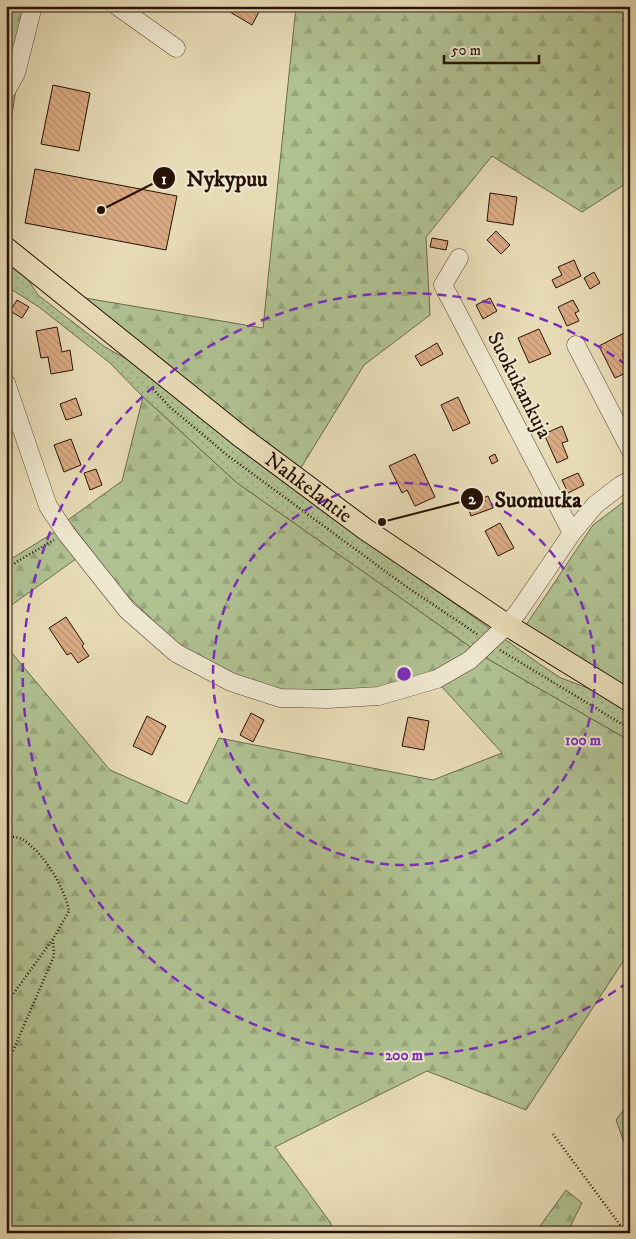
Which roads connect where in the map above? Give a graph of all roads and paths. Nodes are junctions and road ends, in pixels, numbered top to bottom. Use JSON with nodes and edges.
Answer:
{"nodes":[{"id":1,"x":33,"y":6,"type":"edge"},
{"id":2,"x":117,"y":6,"type":"edge"},
{"id":3,"x":176,"y":48,"type":"dead end"},
{"id":4,"x":6,"y":91,"type":"edge"},
{"id":5,"x":6,"y":248,"type":"edge"},
{"id":6,"x":459,"y":258,"type":"dead end"},
{"id":7,"x":576,"y":345,"type":"dead end"},
{"id":8,"x":6,"y":383,"type":"edge"},
{"id":9,"x":630,"y":449,"type":"edge"},
{"id":10,"x":630,"y":480,"type":"edge"},
{"id":11,"x":66,"y":533,"type":"junction"},
{"id":12,"x":572,"y":533,"type":"junction"},
{"id":13,"x":6,"y":570,"type":"edge"},
{"id":14,"x":507,"y":626,"type":"junction"},
{"id":15,"x":554,"y":674,"type":"dead end"},
{"id":16,"x":550,"y":681,"type":"dead end"},
{"id":17,"x":630,"y":702,"type":"edge"},
{"id":18,"x":6,"y":836,"type":"edge"},
{"id":19,"x":53,"y":939,"type":"junction"},
{"id":20,"x":6,"y":1004,"type":"edge"},
{"id":21,"x":6,"y":1067,"type":"edge"},
{"id":22,"x":553,"y":1134,"type":"dead end"},
{"id":23,"x":626,"y":1233,"type":"edge"}],
"edges":[{"from":1,"to":4,"type":"street"},
{"from":2,"to":3,"type":"street"},
{"from":5,"to":14,"type":"main road","name":"Nahkelantie"},
{"from":6,"to":12,"type":"street","name":"Suokukankuja"},
{"from":7,"to":9,"type":"street"},
{"from":8,"to":11,"type":"street"},
{"from":10,"to":12,"type":"street"},
{"from":11,"to":13,"type":"path"},
{"from":11,"to":14,"type":"street"},
{"from":12,"to":14,"type":"street"},
{"from":14,"to":17,"type":"main road","name":"Nahkelantie"},
{"from":15,"to":16,"type":"path"},
{"from":18,"to":19,"type":"path"},
{"from":19,"to":20,"type":"path"},
{"from":19,"to":21,"type":"path"},
{"from":22,"to":23,"type":"path"}]}
